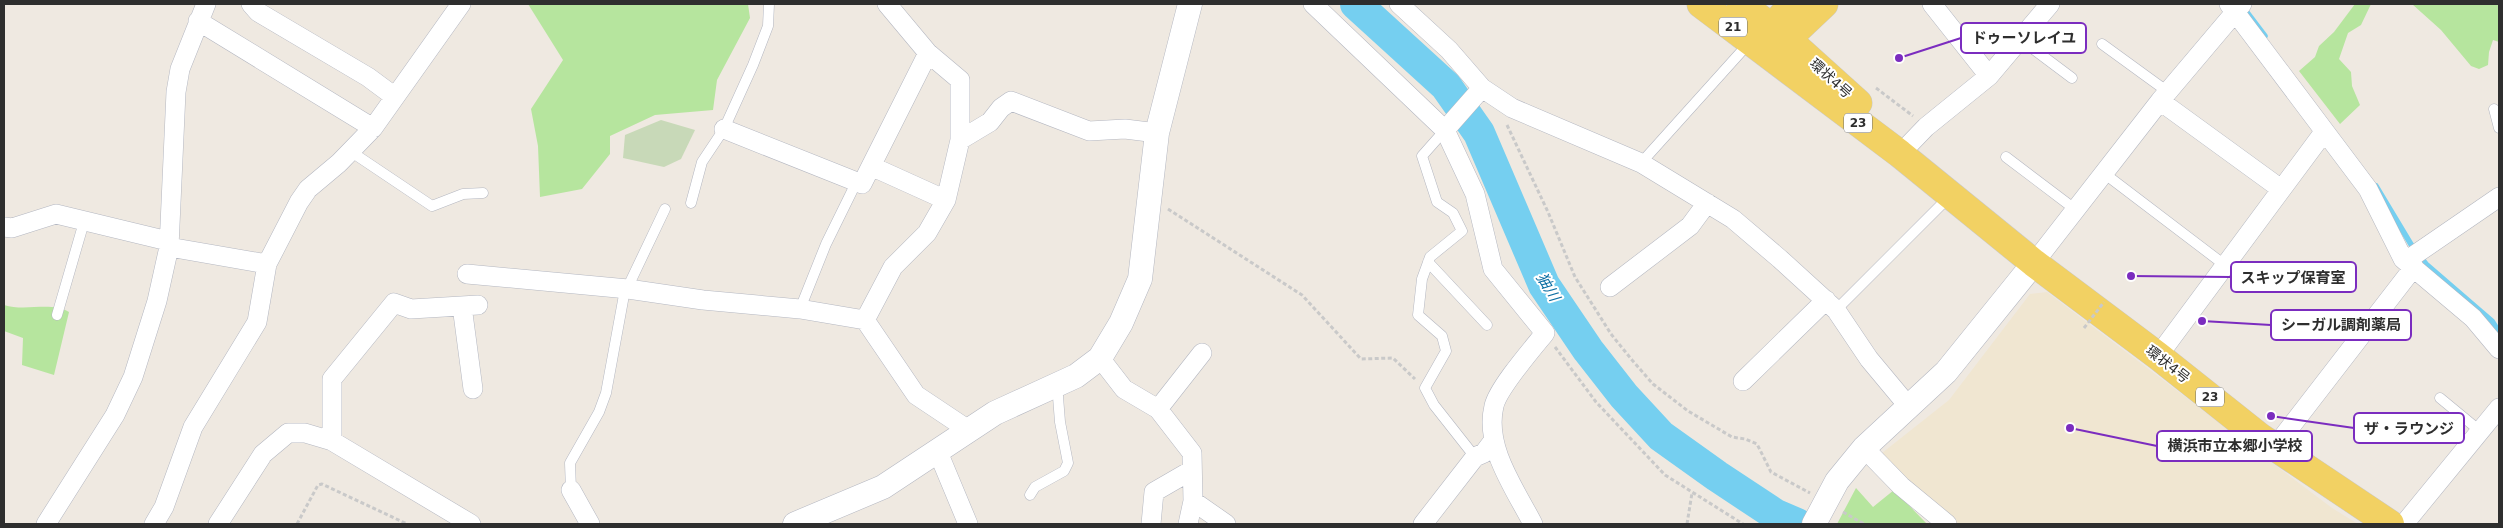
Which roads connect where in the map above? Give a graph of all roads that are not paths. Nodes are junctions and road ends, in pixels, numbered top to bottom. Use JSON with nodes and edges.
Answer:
{"nodes":[{"id":1,"x":206,"y":4,"type":"edge"},
{"id":2,"x":251,"y":4,"type":"edge"},
{"id":3,"x":461,"y":4,"type":"edge"},
{"id":4,"x":769,"y":4,"type":"edge"},
{"id":5,"x":887,"y":4,"type":"edge"},
{"id":6,"x":1190,"y":4,"type":"edge"},
{"id":7,"x":1313,"y":4,"type":"edge"},
{"id":8,"x":1701,"y":4,"type":"edge"},
{"id":9,"x":1741,"y":4,"type":"edge"},
{"id":10,"x":1794,"y":4,"type":"edge"},
{"id":11,"x":1824,"y":4,"type":"edge"},
{"id":12,"x":1932,"y":4,"type":"edge"},
{"id":13,"x":2050,"y":4,"type":"edge"},
{"id":14,"x":2235,"y":6,"type":"edge"},
{"id":15,"x":1410,"y":8,"type":"edge"},
{"id":16,"x":198,"y":21,"type":"junction"},
{"id":17,"x":2020,"y":39,"type":"junction"},
{"id":18,"x":1768,"y":40,"type":"junction"},
{"id":19,"x":2102,"y":44,"type":"dead end"},
{"id":20,"x":928,"y":53,"type":"junction"},
{"id":21,"x":1989,"y":76,"type":"junction"},
{"id":22,"x":2072,"y":78,"type":"dead end"},
{"id":23,"x":1479,"y":91,"type":"junction"},
{"id":24,"x":395,"y":97,"type":"junction"},
{"id":25,"x":2164,"y":97,"type":"junction"},
{"id":26,"x":2494,"y":108,"type":"dead end"},
{"id":27,"x":373,"y":128,"type":"junction"},
{"id":28,"x":1447,"y":128,"type":"junction"},
{"id":29,"x":2499,"y":128,"type":"edge"},
{"id":30,"x":724,"y":129,"type":"junction"},
{"id":31,"x":1157,"y":132,"type":"junction"},
{"id":32,"x":2324,"y":132,"type":"junction"},
{"id":33,"x":960,"y":140,"type":"junction"},
{"id":34,"x":1911,"y":142,"type":"junction"},
{"id":35,"x":350,"y":151,"type":"junction"},
{"id":36,"x":2006,"y":157,"type":"dead end"},
{"id":37,"x":1641,"y":163,"type":"junction"},
{"id":38,"x":872,"y":167,"type":"junction"},
{"id":39,"x":2104,"y":174,"type":"junction"},
{"id":40,"x":857,"y":182,"type":"junction"},
{"id":41,"x":2282,"y":189,"type":"junction"},
{"id":42,"x":483,"y":193,"type":"dead end"},
{"id":43,"x":1952,"y":195,"type":"junction"},
{"id":44,"x":2499,"y":197,"type":"edge"},
{"id":45,"x":946,"y":200,"type":"junction"},
{"id":46,"x":691,"y":203,"type":"dead end"},
{"id":47,"x":1707,"y":203,"type":"junction"},
{"id":48,"x":665,"y":209,"type":"dead end"},
{"id":49,"x":2076,"y":210,"type":"junction"},
{"id":50,"x":84,"y":222,"type":"junction"},
{"id":51,"x":4,"y":227,"type":"edge"},
{"id":52,"x":168,"y":244,"type":"junction"},
{"id":53,"x":2410,"y":260,"type":"junction"},
{"id":54,"x":1428,"y":262,"type":"junction"},
{"id":55,"x":2034,"y":263,"type":"junction"},
{"id":56,"x":268,"y":264,"type":"junction"},
{"id":57,"x":2226,"y":266,"type":"junction"},
{"id":58,"x":467,"y":274,"type":"dead end"},
{"id":59,"x":1610,"y":287,"type":"dead end"},
{"id":60,"x":628,"y":289,"type":"junction"},
{"id":61,"x":1831,"y":305,"type":"junction"},
{"id":62,"x":800,"y":309,"type":"junction"},
{"id":63,"x":57,"y":315,"type":"dead end"},
{"id":64,"x":865,"y":320,"type":"junction"},
{"id":65,"x":1487,"y":325,"type":"dead end"},
{"id":66,"x":2499,"y":349,"type":"edge"},
{"id":67,"x":1202,"y":353,"type":"dead end"},
{"id":68,"x":2158,"y":356,"type":"junction"},
{"id":69,"x":1100,"y":358,"type":"junction"},
{"id":70,"x":1743,"y":381,"type":"dead end"},
{"id":71,"x":1057,"y":384,"type":"junction"},
{"id":72,"x":473,"y":389,"type":"dead end"},
{"id":73,"x":2440,"y":398,"type":"dead end"},
{"id":74,"x":1908,"y":407,"type":"junction"},
{"id":75,"x":2499,"y":408,"type":"edge"},
{"id":76,"x":1158,"y":409,"type":"junction"},
{"id":77,"x":970,"y":431,"type":"junction"},
{"id":78,"x":2480,"y":431,"type":"junction"},
{"id":79,"x":332,"y":441,"type":"junction"},
{"id":80,"x":1493,"y":441,"type":"junction"},
{"id":81,"x":2275,"y":447,"type":"junction"},
{"id":82,"x":1864,"y":448,"type":"junction"},
{"id":83,"x":938,"y":452,"type":"junction"},
{"id":84,"x":1476,"y":457,"type":"junction"},
{"id":85,"x":1192,"y":470,"type":"junction"},
{"id":86,"x":571,"y":490,"type":"joint"},
{"id":87,"x":1030,"y":495,"type":"dead end"},
{"id":88,"x":1193,"y":501,"type":"junction"},
{"id":89,"x":1820,"y":513,"type":"edge"},
{"id":90,"x":46,"y":524,"type":"edge"},
{"id":91,"x":154,"y":524,"type":"edge"},
{"id":92,"x":218,"y":524,"type":"edge"},
{"id":93,"x":471,"y":524,"type":"edge"},
{"id":94,"x":590,"y":524,"type":"edge"},
{"id":95,"x":794,"y":524,"type":"edge"},
{"id":96,"x":968,"y":524,"type":"edge"},
{"id":97,"x":1151,"y":524,"type":"edge"},
{"id":98,"x":1188,"y":524,"type":"edge"},
{"id":99,"x":1226,"y":524,"type":"edge"},
{"id":100,"x":1423,"y":524,"type":"edge"},
{"id":101,"x":1533,"y":524,"type":"edge"},
{"id":102,"x":1947,"y":524,"type":"edge"},
{"id":103,"x":2390,"y":524,"type":"edge"},
{"id":104,"x":2404,"y":524,"type":"edge"}],
"edges":[{"from":1,"to":16,"type":"street"},
{"from":2,"to":24,"type":"street"},
{"from":3,"to":24,"type":"street"},
{"from":4,"to":30,"type":"lane"},
{"from":5,"to":20,"type":"street"},
{"from":6,"to":31,"type":"street"},
{"from":7,"to":28,"type":"street"},
{"from":8,"to":18,"type":"main road","number":"21"},
{"from":9,"to":18,"type":"main road","number":"21"},
{"from":10,"to":18,"type":"main road"},
{"from":11,"to":18,"type":"main road"},
{"from":12,"to":21,"type":"street"},
{"from":13,"to":17,"type":"street"},
{"from":14,"to":25,"type":"street"},
{"from":14,"to":32,"type":"street"},
{"from":15,"to":23,"type":"street"},
{"from":16,"to":27,"type":"street"},
{"from":16,"to":52,"type":"street"},
{"from":17,"to":21,"type":"street"},
{"from":17,"to":22,"type":"lane"},
{"from":18,"to":34,"type":"main road","name":"環状4号","number":"23"},
{"from":18,"to":37,"type":"lane"},
{"from":19,"to":25,"type":"lane"},
{"from":20,"to":33,"type":"street"},
{"from":20,"to":38,"type":"street"},
{"from":21,"to":34,"type":"street"},
{"from":23,"to":28,"type":"street"},
{"from":23,"to":37,"type":"street"},
{"from":24,"to":27,"type":"street"},
{"from":25,"to":39,"type":"street"},
{"from":25,"to":41,"type":"street"},
{"from":26,"to":29,"type":"lane"},
{"from":27,"to":35,"type":"street"},
{"from":28,"to":54,"type":"lane"},
{"from":28,"to":80,"type":"street"},
{"from":30,"to":40,"type":"street"},
{"from":30,"to":46,"type":"lane"},
{"from":31,"to":33,"type":"street"},
{"from":31,"to":69,"type":"street"},
{"from":32,"to":41,"type":"street"},
{"from":32,"to":53,"type":"street"},
{"from":33,"to":45,"type":"street"},
{"from":34,"to":43,"type":"main road","name":"環状4号","number":"23"},
{"from":35,"to":42,"type":"lane"},
{"from":35,"to":56,"type":"street"},
{"from":36,"to":49,"type":"lane"},
{"from":37,"to":47,"type":"street"},
{"from":38,"to":40,"type":"street"},
{"from":38,"to":45,"type":"street"},
{"from":39,"to":49,"type":"street"},
{"from":39,"to":57,"type":"lane"},
{"from":40,"to":62,"type":"lane"},
{"from":41,"to":57,"type":"street"},
{"from":43,"to":55,"type":"main road","name":"環状4号","number":"23"},
{"from":43,"to":61,"type":"lane"},
{"from":44,"to":53,"type":"street"},
{"from":45,"to":64,"type":"street"},
{"from":47,"to":59,"type":"street"},
{"from":47,"to":61,"type":"street"},
{"from":48,"to":60,"type":"lane"},
{"from":49,"to":55,"type":"street"},
{"from":50,"to":51,"type":"street"},
{"from":50,"to":52,"type":"street"},
{"from":50,"to":63,"type":"lane"},
{"from":52,"to":56,"type":"street"},
{"from":52,"to":90,"type":"street"},
{"from":53,"to":66,"type":"street"},
{"from":53,"to":81,"type":"street"},
{"from":54,"to":65,"type":"lane"},
{"from":54,"to":84,"type":"lane"},
{"from":55,"to":68,"type":"main road","name":"環状4号","number":"23"},
{"from":55,"to":74,"type":"street"},
{"from":56,"to":91,"type":"street"},
{"from":57,"to":68,"type":"street"},
{"from":58,"to":60,"type":"street"},
{"from":60,"to":62,"type":"street"},
{"from":60,"to":86,"type":"lane"},
{"from":61,"to":70,"type":"street"},
{"from":61,"to":74,"type":"street"},
{"from":62,"to":64,"type":"street"},
{"from":64,"to":77,"type":"street"},
{"from":67,"to":76,"type":"street"},
{"from":68,"to":81,"type":"main road","name":"環状4号","number":"23"},
{"from":69,"to":71,"type":"street"},
{"from":69,"to":76,"type":"street"},
{"from":71,"to":77,"type":"street"},
{"from":71,"to":87,"type":"lane"},
{"from":72,"to":79,"type":"street"},
{"from":73,"to":78,"type":"lane"},
{"from":74,"to":82,"type":"street"},
{"from":75,"to":78,"type":"street"},
{"from":76,"to":85,"type":"street"},
{"from":77,"to":83,"type":"street"},
{"from":78,"to":104,"type":"street"},
{"from":79,"to":92,"type":"street"},
{"from":79,"to":93,"type":"street"},
{"from":80,"to":84,"type":"street"},
{"from":80,"to":101,"type":"street"},
{"from":81,"to":103,"type":"main road","name":"環状4号","number":"23"},
{"from":82,"to":89,"type":"street"},
{"from":82,"to":102,"type":"street"},
{"from":83,"to":95,"type":"street"},
{"from":83,"to":96,"type":"street"},
{"from":84,"to":100,"type":"street"},
{"from":85,"to":88,"type":"street"},
{"from":85,"to":97,"type":"street"},
{"from":86,"to":94,"type":"street"},
{"from":88,"to":98,"type":"street"},
{"from":88,"to":99,"type":"street"}]}
